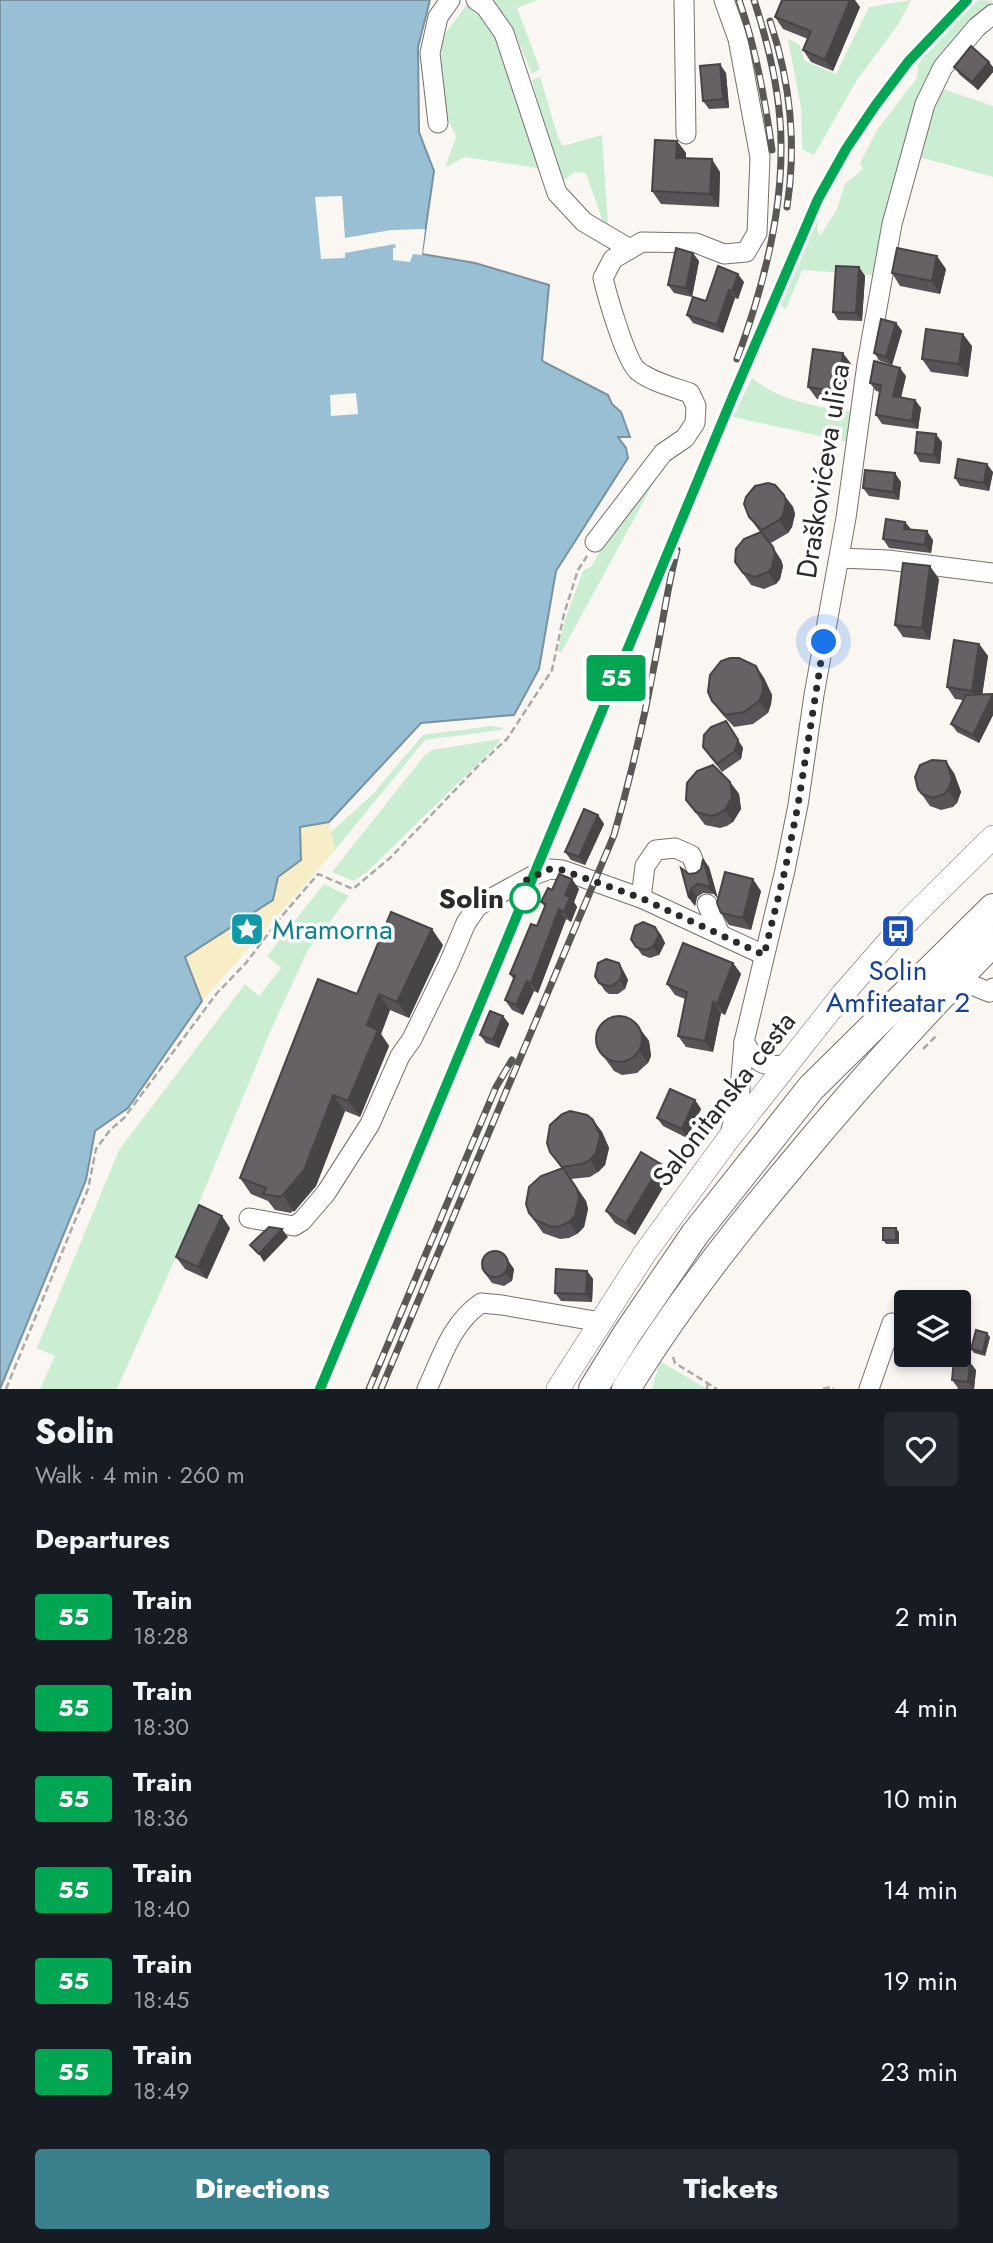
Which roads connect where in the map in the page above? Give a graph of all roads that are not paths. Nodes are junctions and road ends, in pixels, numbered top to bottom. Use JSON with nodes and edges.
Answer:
{"nodes":[{"id":1,"x":450,"y":0,"type":"edge"},
{"id":2,"x":476,"y":0,"type":"edge"},
{"id":3,"x":684,"y":0,"type":"edge"},
{"id":4,"x":724,"y":0,"type":"edge"},
{"id":5,"x":993,"y":14,"type":"edge"},
{"id":6,"x":438,"y":124,"type":"dead end"},
{"id":7,"x":686,"y":134,"type":"dead end"},
{"id":8,"x":630,"y":249,"type":"junction"},
{"id":9,"x":595,"y":542,"type":"road end"},
{"id":10,"x":839,"y":558,"type":"junction"},
{"id":11,"x":993,"y":573,"type":"edge"},
{"id":12,"x":993,"y":837,"type":"edge"},
{"id":13,"x":697,"y":870,"type":"edge"},
{"id":14,"x":641,"y":898,"type":"junction"},
{"id":15,"x":707,"y":904,"type":"dead end"},
{"id":16,"x":993,"y":908,"type":"edge"},
{"id":17,"x":720,"y":934,"type":"junction"},
{"id":18,"x":993,"y":942,"type":"edge"},
{"id":19,"x":764,"y":955,"type":"junction"},
{"id":20,"x":957,"y":979,"type":"junction"},
{"id":21,"x":993,"y":988,"type":"edge"},
{"id":22,"x":744,"y":1042,"type":"junction"},
{"id":23,"x":788,"y":1064,"type":"junction"},
{"id":24,"x":729,"y":1138,"type":"junction"},
{"id":25,"x":249,"y":1218,"type":"dead end"},
{"id":26,"x":601,"y":1322,"type":"junction"},
{"id":27,"x":892,"y":1323,"type":"dead end"},
{"id":28,"x":427,"y":1389,"type":"edge"},
{"id":29,"x":558,"y":1389,"type":"edge"},
{"id":30,"x":593,"y":1389,"type":"edge"},
{"id":31,"x":626,"y":1389,"type":"edge"},
{"id":32,"x":869,"y":1389,"type":"edge"}],
"edges":[{"from":1,"to":6,"type":"street"},
{"from":2,"to":8,"type":"street"},
{"from":3,"to":7,"type":"street"},
{"from":4,"to":8,"type":"street"},
{"from":5,"to":10,"type":"street","name":"Draškovićeva ulica"},
{"from":8,"to":9,"type":"street"},
{"from":10,"to":11,"type":"street"},
{"from":10,"to":19,"type":"street","name":"Draškovićeva ulica"},
{"from":12,"to":23,"type":"main road","name":"Salonitanska cesta"},
{"from":13,"to":14,"type":"street"},
{"from":14,"to":17,"type":"street"},
{"from":14,"to":25,"type":"street"},
{"from":15,"to":17,"type":"street"},
{"from":16,"to":30,"type":"highway"},
{"from":17,"to":19,"type":"street"},
{"from":18,"to":20,"type":"highway"},
{"from":19,"to":22,"type":"street","name":"Draškovićeva ulica"},
{"from":20,"to":21,"type":"street"},
{"from":20,"to":31,"type":"highway"},
{"from":22,"to":23,"type":"street"},
{"from":22,"to":24,"type":"street","name":"Draškovićeva ulica"},
{"from":23,"to":24,"type":"main road","name":"Salonitanska cesta"},
{"from":24,"to":26,"type":"main road","name":"Salonitanska cesta"},
{"from":26,"to":28,"type":"street"},
{"from":26,"to":29,"type":"main road","name":"Salonitanska cesta"},
{"from":27,"to":32,"type":"street"}]}
